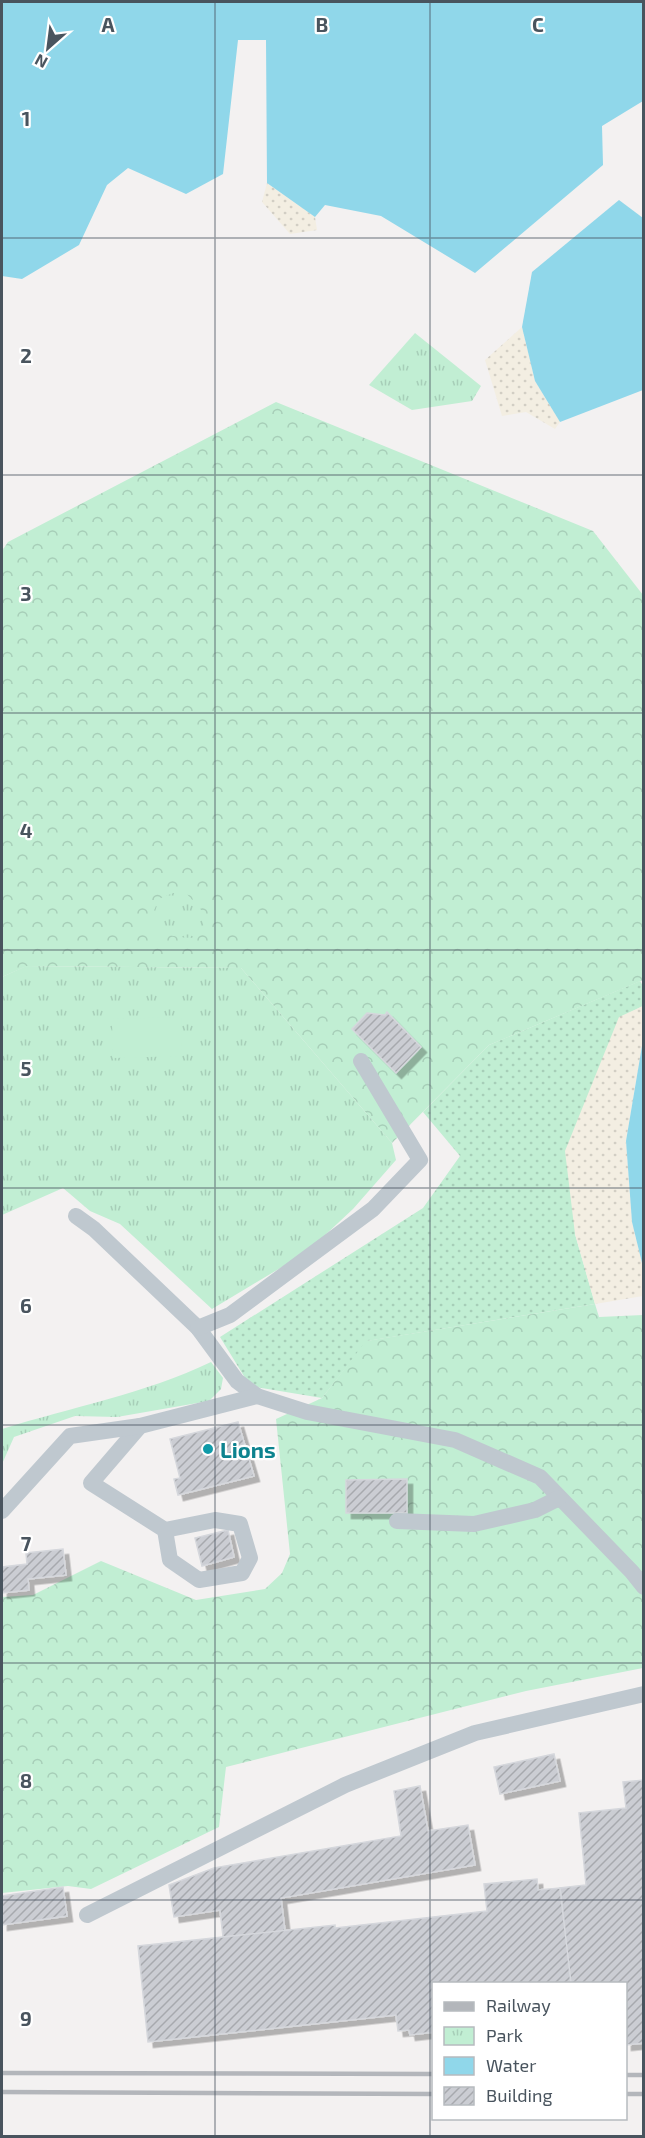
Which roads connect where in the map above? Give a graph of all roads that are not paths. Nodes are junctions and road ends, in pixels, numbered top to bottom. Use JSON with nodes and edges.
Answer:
{"nodes":[{"id":1,"x":361,"y":1061,"type":"dead end"},
{"id":2,"x":76,"y":1216,"type":"dead end"},
{"id":3,"x":198,"y":1329,"type":"junction"},
{"id":4,"x":257,"y":1396,"type":"junction"},
{"id":5,"x":140,"y":1426,"type":"junction"},
{"id":6,"x":559,"y":1498,"type":"junction"},
{"id":7,"x":2,"y":1511,"type":"edge"},
{"id":8,"x":398,"y":1521,"type":"dead end"},
{"id":9,"x":165,"y":1530,"type":"junction"},
{"id":10,"x":644,"y":1587,"type":"edge"},
{"id":11,"x":644,"y":1694,"type":"edge"},
{"id":12,"x":87,"y":1915,"type":"dead end"}],
"edges":[{"from":1,"to":3,"type":"lane"},
{"from":2,"to":3,"type":"lane"},
{"from":3,"to":4,"type":"lane"},
{"from":4,"to":5,"type":"lane"},
{"from":4,"to":6,"type":"lane"},
{"from":5,"to":7,"type":"lane"},
{"from":5,"to":9,"type":"lane"},
{"from":6,"to":8,"type":"lane"},
{"from":6,"to":10,"type":"lane"},
{"from":9,"to":9,"type":"lane"},
{"from":11,"to":12,"type":"lane"}]}
